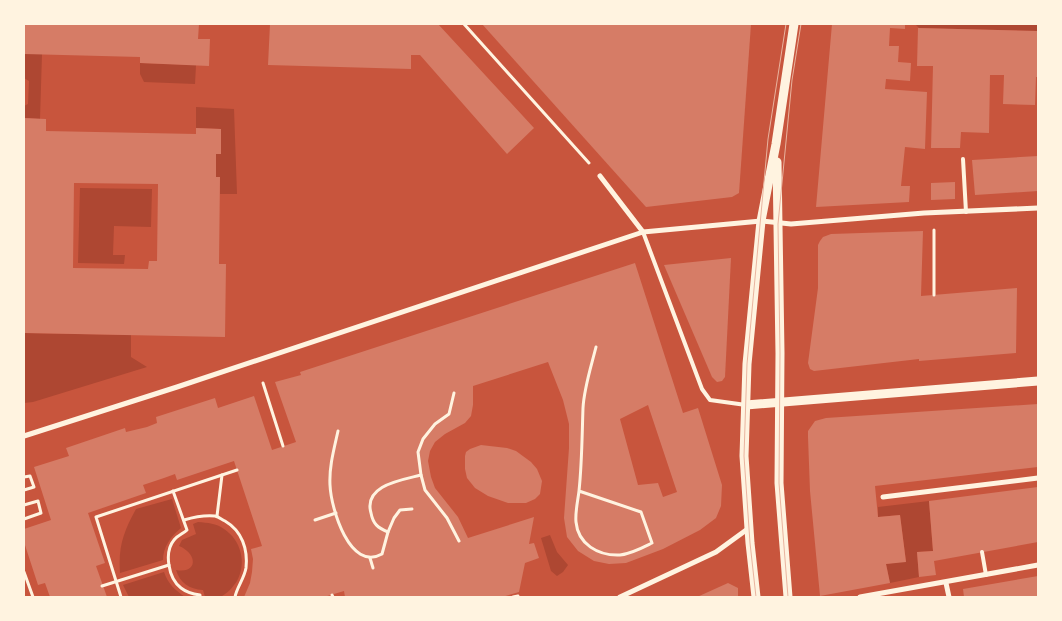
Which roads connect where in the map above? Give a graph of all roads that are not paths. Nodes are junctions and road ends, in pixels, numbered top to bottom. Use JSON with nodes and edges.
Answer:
{"nodes":[{"id":1,"x":794,"y":24,"type":"edge"},
{"id":2,"x":776,"y":144,"type":"junction"},
{"id":3,"x":963,"y":159,"type":"dead end"},
{"id":4,"x":600,"y":176,"type":"road end"},
{"id":5,"x":1038,"y":208,"type":"edge"},
{"id":6,"x":966,"y":212,"type":"junction"},
{"id":7,"x":761,"y":221,"type":"junction"},
{"id":8,"x":778,"y":224,"type":"junction"},
{"id":9,"x":643,"y":232,"type":"junction"},
{"id":10,"x":1038,"y":381,"type":"edge"},
{"id":11,"x":779,"y":403,"type":"junction"},
{"id":12,"x":746,"y":405,"type":"junction"},
{"id":13,"x":24,"y":436,"type":"edge"},
{"id":14,"x":1038,"y":478,"type":"edge"},
{"id":15,"x":883,"y":497,"type":"dead end"},
{"id":16,"x":750,"y":528,"type":"junction"},
{"id":17,"x":982,"y":552,"type":"dead end"},
{"id":18,"x":1038,"y":565,"type":"edge"},
{"id":19,"x":986,"y":575,"type":"junction"},
{"id":20,"x":946,"y":583,"type":"junction"},
{"id":21,"x":620,"y":597,"type":"edge"},
{"id":22,"x":756,"y":597,"type":"edge"},
{"id":23,"x":788,"y":597,"type":"edge"},
{"id":24,"x":860,"y":597,"type":"edge"},
{"id":25,"x":949,"y":597,"type":"edge"}],
"edges":[{"from":1,"to":2,"type":"street"},
{"from":2,"to":7,"type":"street"},
{"from":2,"to":8,"type":"street"},
{"from":3,"to":6,"type":"lane"},
{"from":4,"to":9,"type":"street"},
{"from":5,"to":6,"type":"street"},
{"from":6,"to":8,"type":"street"},
{"from":7,"to":8,"type":"street"},
{"from":7,"to":9,"type":"street"},
{"from":7,"to":12,"type":"street"},
{"from":8,"to":11,"type":"street"},
{"from":9,"to":12,"type":"lane"},
{"from":9,"to":13,"type":"street"},
{"from":10,"to":11,"type":"street"},
{"from":11,"to":12,"type":"street"},
{"from":11,"to":23,"type":"street"},
{"from":12,"to":16,"type":"street"},
{"from":14,"to":15,"type":"street"},
{"from":16,"to":21,"type":"street"},
{"from":16,"to":22,"type":"street"},
{"from":17,"to":19,"type":"lane"},
{"from":18,"to":19,"type":"street"},
{"from":19,"to":20,"type":"street"},
{"from":20,"to":24,"type":"street"},
{"from":20,"to":25,"type":"street"}]}
